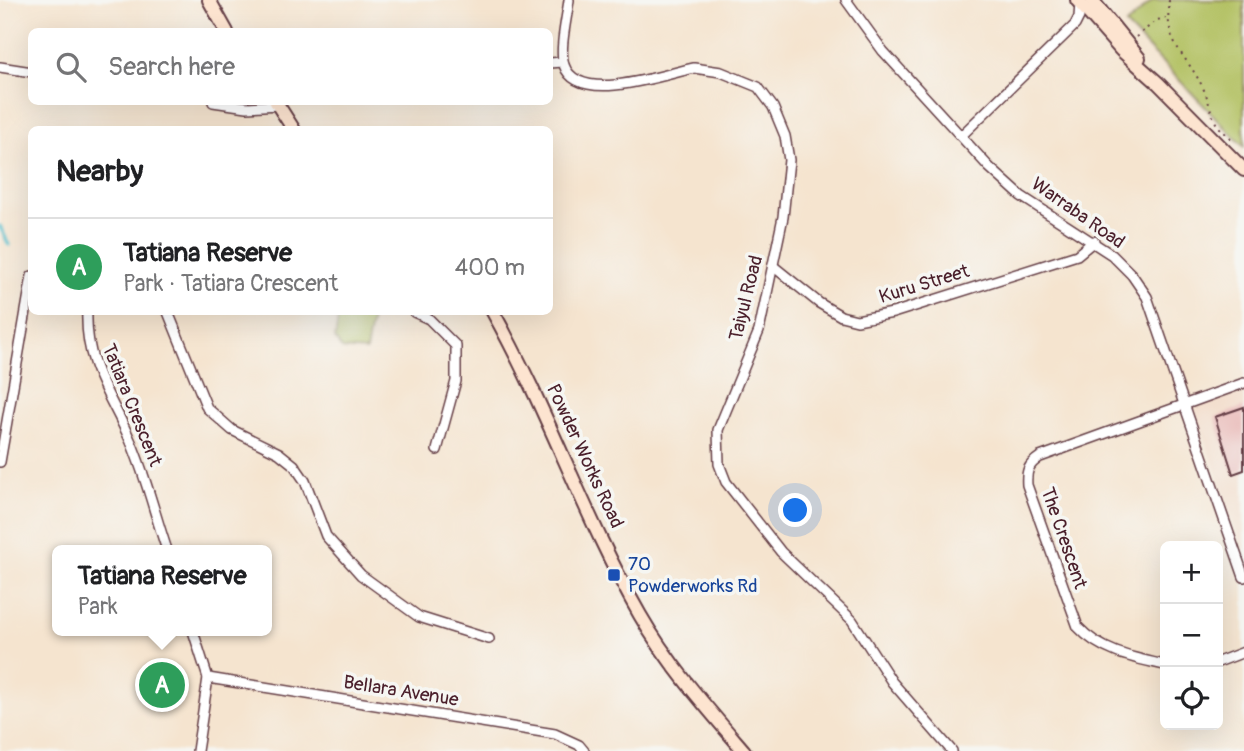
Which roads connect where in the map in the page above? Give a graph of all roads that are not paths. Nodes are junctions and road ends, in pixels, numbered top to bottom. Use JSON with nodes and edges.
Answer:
{"nodes":[{"id":1,"x":209,"y":0,"type":"edge"},
{"id":2,"x":569,"y":0,"type":"edge"},
{"id":3,"x":846,"y":0,"type":"edge"},
{"id":4,"x":1083,"y":1,"type":"edge"},
{"id":5,"x":1099,"y":23,"type":"junction"},
{"id":6,"x":1075,"y":25,"type":"junction"},
{"id":7,"x":226,"y":28,"type":"edge"},
{"id":8,"x":563,"y":62,"type":"junction"},
{"id":9,"x":553,"y":63,"type":"edge"},
{"id":10,"x":0,"y":67,"type":"edge"},
{"id":11,"x":28,"y":71,"type":"edge"},
{"id":12,"x":1158,"y":83,"type":"junction"},
{"id":13,"x":233,"y":105,"type":"edge"},
{"id":14,"x":262,"y":105,"type":"edge"},
{"id":15,"x":278,"y":105,"type":"edge"},
{"id":16,"x":291,"y":126,"type":"edge"},
{"id":17,"x":961,"y":136,"type":"junction"},
{"id":18,"x":1244,"y":170,"type":"edge"},
{"id":19,"x":1094,"y":242,"type":"junction"},
{"id":20,"x":773,"y":266,"type":"junction"},
{"id":21,"x":28,"y":299,"type":"edge"},
{"id":22,"x":87,"y":315,"type":"edge"},
{"id":23,"x":169,"y":315,"type":"edge"},
{"id":24,"x":420,"y":315,"type":"edge"},
{"id":25,"x":495,"y":315,"type":"edge"},
{"id":26,"x":1244,"y":383,"type":"edge"},
{"id":27,"x":1186,"y":403,"type":"junction"},
{"id":28,"x":436,"y":450,"type":"dead end"},
{"id":29,"x":0,"y":462,"type":"edge"},
{"id":30,"x":165,"y":545,"type":"edge"},
{"id":31,"x":1244,"y":577,"type":"edge"},
{"id":32,"x":195,"y":636,"type":"edge"},
{"id":33,"x":489,"y":639,"type":"dead end"},
{"id":34,"x":1244,"y":652,"type":"edge"},
{"id":35,"x":1223,"y":660,"type":"edge"},
{"id":36,"x":1160,"y":664,"type":"edge"},
{"id":37,"x":208,"y":678,"type":"junction"},
{"id":38,"x":197,"y":751,"type":"edge"},
{"id":39,"x":584,"y":751,"type":"edge"},
{"id":40,"x":744,"y":751,"type":"edge"},
{"id":41,"x":952,"y":751,"type":"edge"}],
"edges":[{"from":1,"to":7,"type":"main road"},
{"from":2,"to":8,"type":"street"},
{"from":3,"to":17,"type":"street","name":"Warraba Road"},
{"from":4,"to":5,"type":"main road"},
{"from":4,"to":6,"type":"street"},
{"from":4,"to":12,"type":"main road"},
{"from":5,"to":6,"type":"street"},
{"from":5,"to":12,"type":"main road"},
{"from":6,"to":17,"type":"street"},
{"from":8,"to":9,"type":"street"},
{"from":8,"to":20,"type":"street","name":"Taiyul Road"},
{"from":10,"to":11,"type":"street"},
{"from":12,"to":18,"type":"main road"},
{"from":13,"to":14,"type":"street"},
{"from":15,"to":16,"type":"main road"},
{"from":17,"to":19,"type":"street","name":"Warraba Road"},
{"from":19,"to":20,"type":"street","name":"Kuru Street"},
{"from":19,"to":27,"type":"street","name":"Warraba Road"},
{"from":20,"to":41,"type":"street","name":"Taiyul Road"},
{"from":21,"to":29,"type":"street"},
{"from":22,"to":30,"type":"street","name":"Tatiara Crescent"},
{"from":23,"to":33,"type":"street"},
{"from":24,"to":28,"type":"street"},
{"from":25,"to":40,"type":"main road","name":"Powder Works Road"},
{"from":26,"to":27,"type":"street","name":"The Crescent"},
{"from":27,"to":31,"type":"street","name":"Warraba Road"},
{"from":27,"to":36,"type":"street","name":"The Crescent"},
{"from":32,"to":37,"type":"street"},
{"from":34,"to":35,"type":"street"},
{"from":37,"to":38,"type":"street"},
{"from":37,"to":39,"type":"street","name":"Bellara Avenue"}]}
